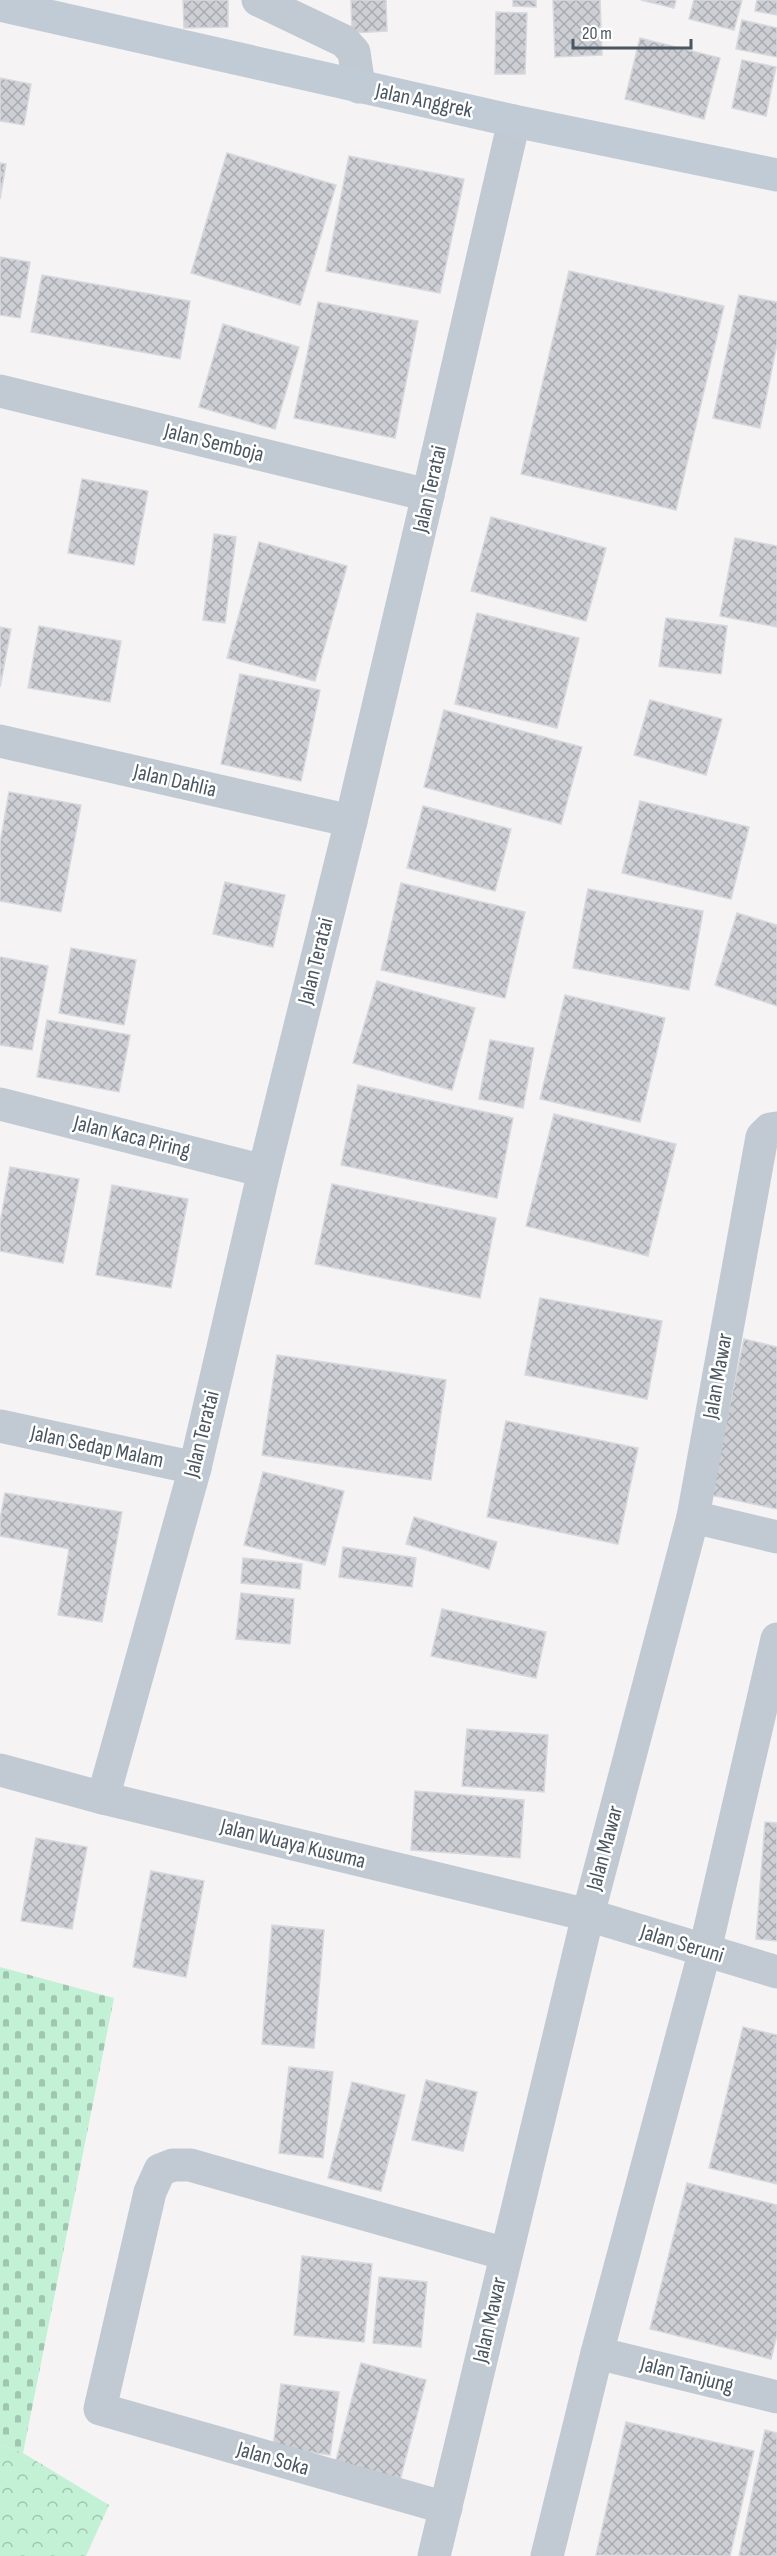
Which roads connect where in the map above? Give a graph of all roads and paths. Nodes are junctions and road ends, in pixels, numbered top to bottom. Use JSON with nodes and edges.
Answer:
{"nodes":[{"id":1,"x":42,"y":0,"type":"edge"},
{"id":2,"x":258,"y":0,"type":"edge"},
{"id":3,"x":0,"y":5,"type":"edge"},
{"id":4,"x":73,"y":22,"type":"junction"},
{"id":5,"x":358,"y":87,"type":"junction"},
{"id":6,"x":514,"y":121,"type":"junction"},
{"id":7,"x":777,"y":175,"type":"edge"},
{"id":8,"x":0,"y":392,"type":"edge"},
{"id":9,"x":428,"y":495,"type":"junction"},
{"id":10,"x":0,"y":741,"type":"edge"},
{"id":11,"x":351,"y":821,"type":"junction"},
{"id":12,"x":0,"y":1104,"type":"edge"},
{"id":13,"x":769,"y":1132,"type":"edge"},
{"id":14,"x":264,"y":1171,"type":"junction"},
{"id":15,"x":0,"y":1426,"type":"edge"},
{"id":16,"x":195,"y":1468,"type":"junction"},
{"id":17,"x":693,"y":1517,"type":"junction"},
{"id":18,"x":777,"y":1537,"type":"edge"},
{"id":19,"x":777,"y":1639,"type":"edge"},
{"id":20,"x":0,"y":1770,"type":"edge"},
{"id":21,"x":103,"y":1798,"type":"junction"},
{"id":22,"x":588,"y":1915,"type":"junction"},
{"id":23,"x":705,"y":1950,"type":"junction"},
{"id":24,"x":777,"y":1972,"type":"edge"},
{"id":25,"x":506,"y":2254,"type":"junction"},
{"id":26,"x":597,"y":2353,"type":"junction"},
{"id":27,"x":777,"y":2397,"type":"edge"},
{"id":28,"x":446,"y":2508,"type":"junction"},
{"id":29,"x":434,"y":2556,"type":"edge"},
{"id":30,"x":547,"y":2556,"type":"edge"}],
"edges":[{"from":1,"to":4,"type":"street","name":"Jalan Anggrek"},
{"from":2,"to":5,"type":"street"},
{"from":3,"to":4,"type":"street","name":"Jalan Anggrek"},
{"from":4,"to":5,"type":"street","name":"Jalan Anggrek"},
{"from":5,"to":6,"type":"street","name":"Jalan Anggrek"},
{"from":6,"to":7,"type":"street","name":"Jalan Anggrek"},
{"from":6,"to":9,"type":"street","name":"Jalan Teratai"},
{"from":8,"to":9,"type":"street","name":"Jalan Semboja"},
{"from":9,"to":11,"type":"street","name":"Jalan Teratai"},
{"from":10,"to":11,"type":"street","name":"Jalan Dahlia"},
{"from":11,"to":14,"type":"street","name":"Jalan Teratai"},
{"from":12,"to":14,"type":"street","name":"Jalan Kaca Piring"},
{"from":13,"to":17,"type":"street","name":"Jalan Mawar"},
{"from":14,"to":16,"type":"street","name":"Jalan Teratai"},
{"from":15,"to":16,"type":"street","name":"Jalan Sedap Malam"},
{"from":16,"to":21,"type":"street","name":"Jalan Teratai"},
{"from":17,"to":18,"type":"street"},
{"from":17,"to":22,"type":"street","name":"Jalan Mawar"},
{"from":19,"to":23,"type":"street"},
{"from":20,"to":21,"type":"street","name":"Jalan Wuaya Kusuma"},
{"from":21,"to":22,"type":"street","name":"Jalan Wuaya Kusuma"},
{"from":22,"to":23,"type":"street","name":"Jalan Seruni"},
{"from":22,"to":25,"type":"street","name":"Jalan Mawar"},
{"from":23,"to":24,"type":"street","name":"Jalan Seruni"},
{"from":23,"to":26,"type":"street"},
{"from":25,"to":28,"type":"street","name":"Jalan Mawar"},
{"from":25,"to":28,"type":"street","name":"Jalan Soka"},
{"from":26,"to":27,"type":"street","name":"Jalan Tanjung"},
{"from":26,"to":30,"type":"street"},
{"from":28,"to":29,"type":"street","name":"Jalan Mawar"}]}
